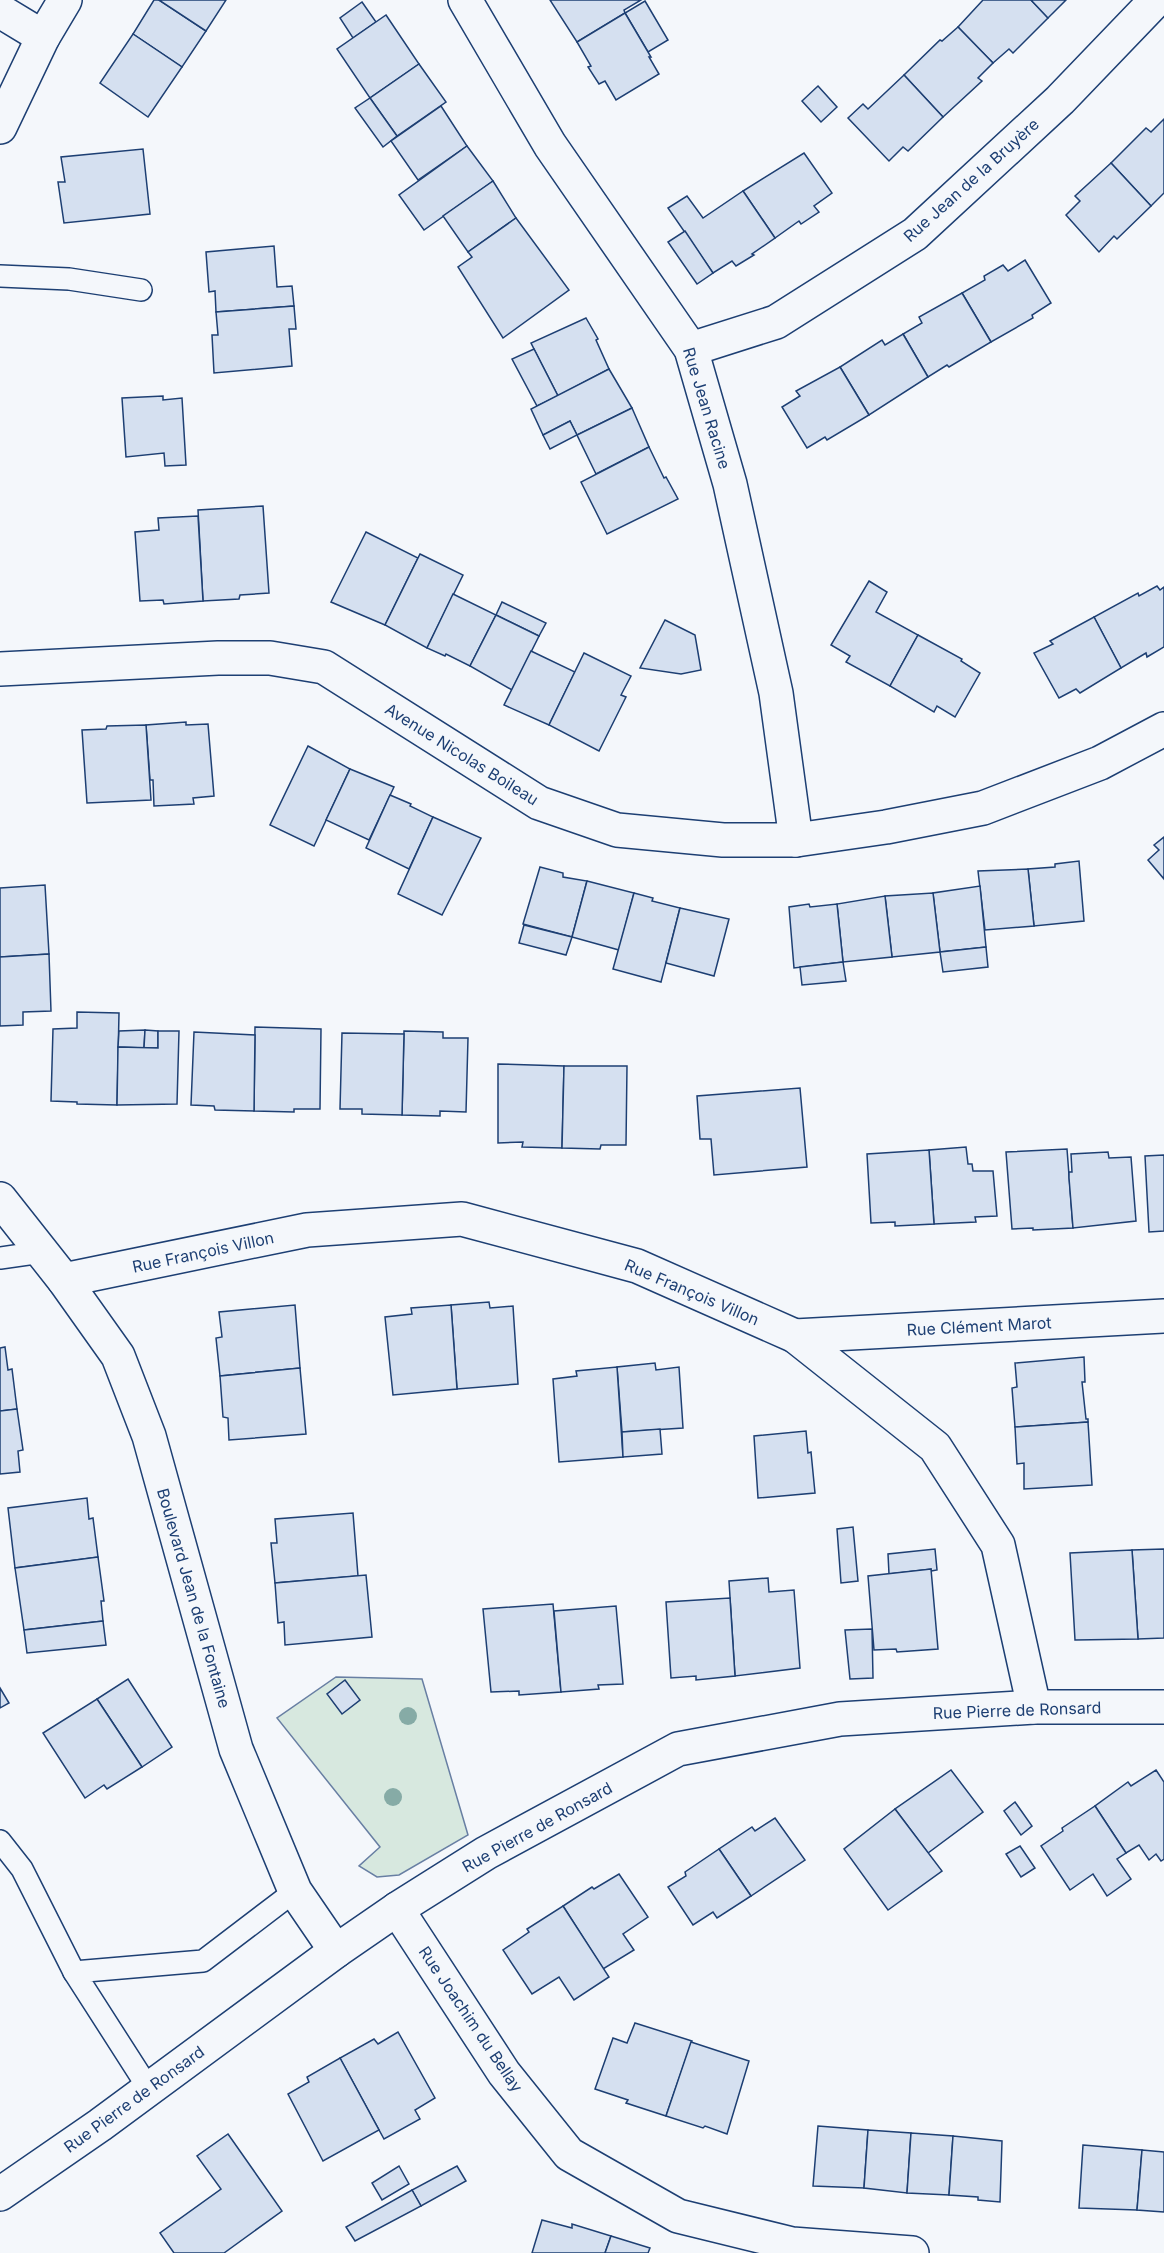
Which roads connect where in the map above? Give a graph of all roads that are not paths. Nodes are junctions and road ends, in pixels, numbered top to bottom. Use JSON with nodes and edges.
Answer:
{"nodes":[{"id":1,"x":65,"y":0,"type":"edge"},
{"id":2,"x":465,"y":0,"type":"edge"},
{"id":3,"x":1156,"y":0,"type":"edge"},
{"id":4,"x":0,"y":11,"type":"edge"},
{"id":5,"x":43,"y":37,"type":"junction"},
{"id":6,"x":0,"y":127,"type":"edge"},
{"id":7,"x":0,"y":276,"type":"edge"},
{"id":8,"x":141,"y":290,"type":"dead end"},
{"id":9,"x":691,"y":349,"type":"junction"},
{"id":10,"x":0,"y":669,"type":"edge"},
{"id":11,"x":1164,"y":729,"type":"edge"},
{"id":12,"x":796,"y":840,"type":"junction"},
{"id":13,"x":0,"y":1199,"type":"edge"},
{"id":14,"x":42,"y":1252,"type":"junction"},
{"id":15,"x":0,"y":1258,"type":"edge"},
{"id":16,"x":64,"y":1280,"type":"junction"},
{"id":17,"x":1164,"y":1316,"type":"edge"},
{"id":18,"x":795,"y":1336,"type":"junction"},
{"id":19,"x":1034,"y":1707,"type":"junction"},
{"id":20,"x":1164,"y":1707,"type":"edge"},
{"id":21,"x":0,"y":1841,"type":"edge"},
{"id":22,"x":295,"y":1891,"type":"junction"},
{"id":23,"x":397,"y":1909,"type":"junction"},
{"id":24,"x":336,"y":1951,"type":"junction"},
{"id":25,"x":74,"y":1972,"type":"junction"},
{"id":26,"x":150,"y":2089,"type":"junction"},
{"id":27,"x":0,"y":2194,"type":"edge"},
{"id":28,"x":912,"y":2253,"type":"edge"}],
"edges":[{"from":1,"to":5,"type":"street"},
{"from":2,"to":9,"type":"street","name":"Rue Jean Racine"},
{"from":3,"to":9,"type":"street","name":"Rue Jean de la Bruyère"},
{"from":4,"to":5,"type":"street"},
{"from":5,"to":6,"type":"street"},
{"from":7,"to":8,"type":"lane"},
{"from":9,"to":12,"type":"street","name":"Rue Jean Racine"},
{"from":10,"to":12,"type":"street","name":"Avenue Nicolas Boileau"},
{"from":11,"to":12,"type":"street","name":"Avenue Nicolas Boileau"},
{"from":13,"to":14,"type":"street","name":"Boulevard Jean de la Fontaine"},
{"from":14,"to":15,"type":"lane"},
{"from":14,"to":16,"type":"street","name":"Boulevard Jean de la Fontaine"},
{"from":16,"to":18,"type":"street","name":"Rue François Villon"},
{"from":16,"to":22,"type":"street","name":"Boulevard Jean de la Fontaine"},
{"from":17,"to":18,"type":"street","name":"Rue Clément Marot"},
{"from":18,"to":19,"type":"street","name":"Rue François Villon"},
{"from":19,"to":20,"type":"street","name":"Rue Pierre de Ronsard"},
{"from":19,"to":23,"type":"street","name":"Rue Pierre de Ronsard"},
{"from":21,"to":25,"type":"lane"},
{"from":22,"to":24,"type":"street","name":"Boulevard Jean de la Fontaine"},
{"from":22,"to":25,"type":"lane"},
{"from":23,"to":24,"type":"street","name":"Rue Pierre de Ronsard"},
{"from":23,"to":28,"type":"street","name":"Rue Joachim du Bellay"},
{"from":24,"to":26,"type":"street","name":"Rue Pierre de Ronsard"},
{"from":25,"to":26,"type":"lane"},
{"from":26,"to":27,"type":"street","name":"Rue Pierre de Ronsard"}]}
